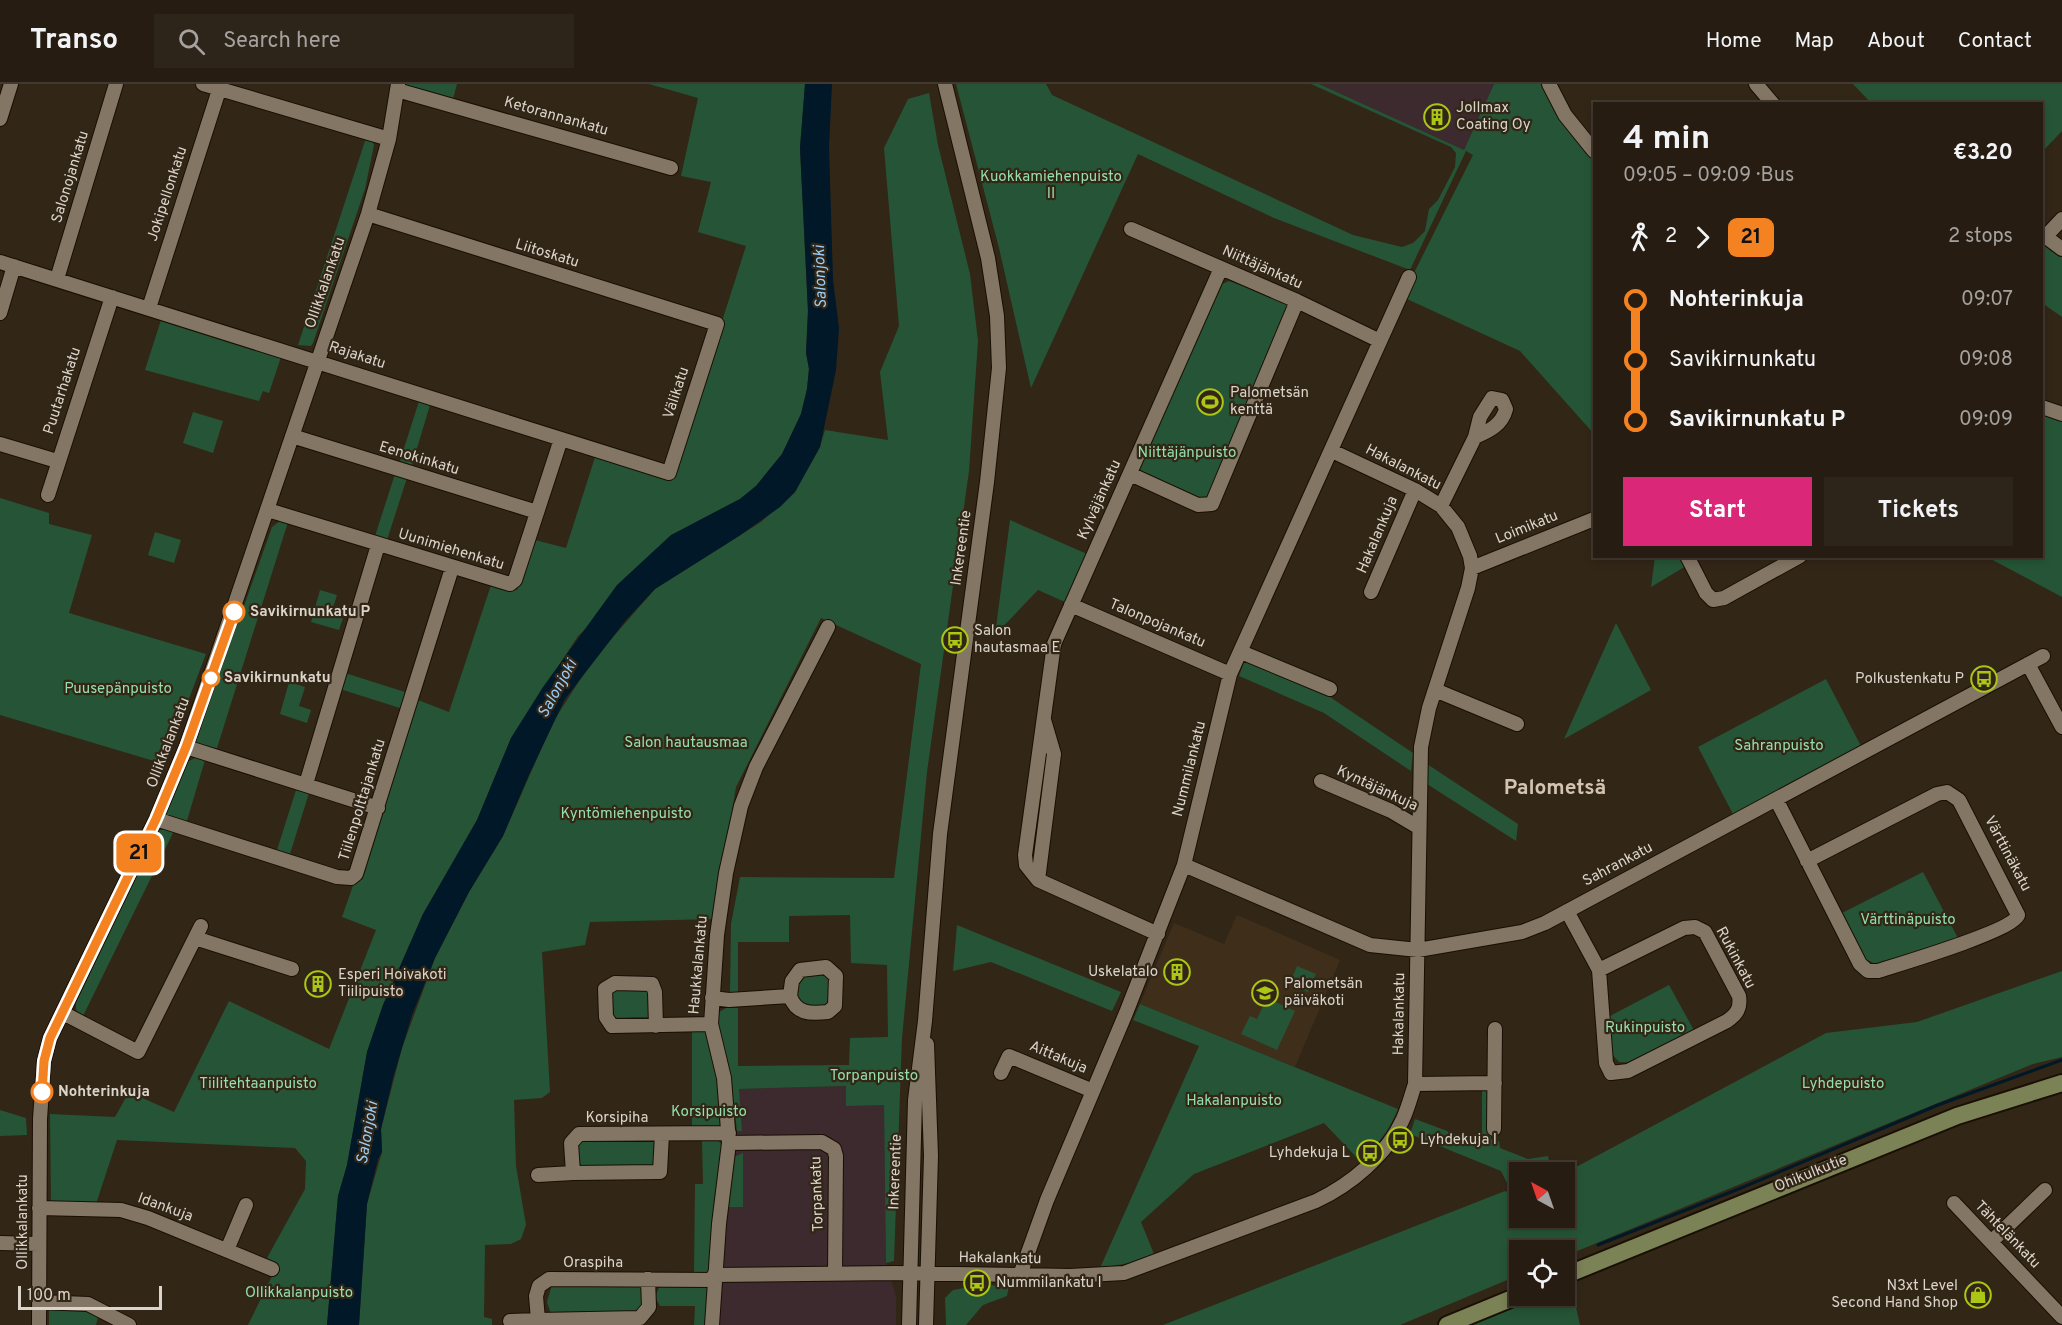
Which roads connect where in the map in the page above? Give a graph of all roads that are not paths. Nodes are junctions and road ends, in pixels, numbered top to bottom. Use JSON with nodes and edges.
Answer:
{"nodes":[{"id":1,"x":11,"y":84,"type":"edge"},
{"id":2,"x":116,"y":84,"type":"edge"},
{"id":3,"x":203,"y":84,"type":"edge"},
{"id":4,"x":945,"y":84,"type":"edge"},
{"id":5,"x":1549,"y":84,"type":"edge"},
{"id":6,"x":1756,"y":84,"type":"edge"},
{"id":7,"x":397,"y":87,"type":"edge"},
{"id":8,"x":219,"y":90,"type":"junction"},
{"id":9,"x":1771,"y":102,"type":"edge"},
{"id":10,"x":0,"y":119,"type":"edge"},
{"id":11,"x":390,"y":139,"type":"junction"},
{"id":12,"x":1593,"y":150,"type":"edge"},
{"id":13,"x":671,"y":168,"type":"dead end"},
{"id":14,"x":368,"y":214,"type":"junction"},
{"id":15,"x":2062,"y":219,"type":"edge"},
{"id":16,"x":1131,"y":229,"type":"dead end"},
{"id":17,"x":2043,"y":235,"type":"edge"},
{"id":18,"x":2062,"y":249,"type":"edge"},
{"id":19,"x":0,"y":262,"type":"edge"},
{"id":20,"x":14,"y":266,"type":"junction"},
{"id":21,"x":1221,"y":268,"type":"junction"},
{"id":22,"x":1409,"y":277,"type":"dead end"},
{"id":23,"x":57,"y":279,"type":"junction"},
{"id":24,"x":111,"y":297,"type":"junction"},
{"id":25,"x":1297,"y":301,"type":"junction"},
{"id":26,"x":149,"y":308,"type":"junction"},
{"id":27,"x":0,"y":313,"type":"edge"},
{"id":28,"x":717,"y":324,"type":"joint"},
{"id":29,"x":1380,"y":341,"type":"junction"},
{"id":30,"x":316,"y":361,"type":"junction"},
{"id":31,"x":2043,"y":407,"type":"edge"},
{"id":32,"x":2062,"y":414,"type":"edge"},
{"id":33,"x":292,"y":436,"type":"junction"},
{"id":34,"x":1474,"y":437,"type":"dead end"},
{"id":35,"x":561,"y":439,"type":"junction"},
{"id":36,"x":0,"y":444,"type":"edge"},
{"id":37,"x":1332,"y":451,"type":"junction"},
{"id":38,"x":57,"y":461,"type":"junction"},
{"id":39,"x":669,"y":472,"type":"joint"},
{"id":40,"x":1130,"y":474,"type":"junction"},
{"id":41,"x":1415,"y":490,"type":"junction"},
{"id":42,"x":48,"y":495,"type":"dead end"},
{"id":43,"x":1441,"y":506,"type":"junction"},
{"id":44,"x":268,"y":510,"type":"junction"},
{"id":45,"x":537,"y":512,"type":"junction"},
{"id":46,"x":1593,"y":519,"type":"edge"},
{"id":47,"x":378,"y":545,"type":"junction"},
{"id":48,"x":1688,"y":558,"type":"edge"},
{"id":49,"x":1796,"y":558,"type":"edge"},
{"id":50,"x":452,"y":568,"type":"junction"},
{"id":51,"x":1472,"y":568,"type":"junction"},
{"id":52,"x":1371,"y":592,"type":"dead end"},
{"id":53,"x":1071,"y":605,"type":"junction"},
{"id":54,"x":828,"y":627,"type":"dead end"},
{"id":55,"x":1241,"y":652,"type":"junction"},
{"id":56,"x":2043,"y":656,"type":"dead end"},
{"id":57,"x":2028,"y":664,"type":"junction"},
{"id":58,"x":1230,"y":674,"type":"junction"},
{"id":59,"x":1330,"y":689,"type":"dead end"},
{"id":60,"x":1435,"y":690,"type":"junction"},
{"id":61,"x":1517,"y":724,"type":"dead end"},
{"id":62,"x":2062,"y":725,"type":"edge"},
{"id":63,"x":186,"y":747,"type":"junction"},
{"id":64,"x":1321,"y":781,"type":"dead end"},
{"id":65,"x":306,"y":784,"type":"junction"},
{"id":66,"x":1776,"y":799,"type":"junction"},
{"id":67,"x":378,"y":808,"type":"junction"},
{"id":68,"x":156,"y":819,"type":"junction"},
{"id":69,"x":1418,"y":827,"type":"junction"},
{"id":70,"x":1808,"y":861,"type":"junction"},
{"id":71,"x":1184,"y":865,"type":"junction"},
{"id":72,"x":1568,"y":911,"type":"junction"},
{"id":73,"x":1158,"y":934,"type":"junction"},
{"id":74,"x":1418,"y":950,"type":"junction"},
{"id":75,"x":292,"y":969,"type":"dead end"},
{"id":76,"x":1599,"y":970,"type":"junction"},
{"id":77,"x":790,"y":996,"type":"dead end"},
{"id":78,"x":712,"y":998,"type":"junction"},
{"id":79,"x":63,"y":1013,"type":"junction"},
{"id":80,"x":925,"y":1021,"type":"junction"},
{"id":81,"x":711,"y":1024,"type":"junction"},
{"id":82,"x":656,"y":1026,"type":"junction"},
{"id":83,"x":1495,"y":1029,"type":"dead end"},
{"id":84,"x":1015,"y":1042,"type":"dead end"},
{"id":85,"x":1009,"y":1056,"type":"junction"},
{"id":86,"x":1001,"y":1073,"type":"dead end"},
{"id":87,"x":1495,"y":1083,"type":"junction"},
{"id":88,"x":2062,"y":1083,"type":"edge"},
{"id":89,"x":1415,"y":1084,"type":"junction"},
{"id":90,"x":1093,"y":1091,"type":"junction"},
{"id":91,"x":1494,"y":1129,"type":"dead end"},
{"id":92,"x":662,"y":1134,"type":"junction"},
{"id":93,"x":729,"y":1138,"type":"junction"},
{"id":94,"x":573,"y":1173,"type":"junction"},
{"id":95,"x":538,"y":1175,"type":"dead end"},
{"id":96,"x":2046,"y":1190,"type":"dead end"},
{"id":97,"x":1954,"y":1203,"type":"dead end"},
{"id":98,"x":246,"y":1205,"type":"dead end"},
{"id":99,"x":39,"y":1208,"type":"junction"},
{"id":100,"x":1991,"y":1242,"type":"junction"},
{"id":101,"x":0,"y":1244,"type":"edge"},
{"id":102,"x":39,"y":1244,"type":"junction"},
{"id":103,"x":227,"y":1250,"type":"junction"},
{"id":104,"x":272,"y":1269,"type":"dead end"},
{"id":105,"x":1575,"y":1272,"type":"edge"},
{"id":106,"x":835,"y":1273,"type":"junction"},
{"id":107,"x":910,"y":1273,"type":"junction"},
{"id":108,"x":929,"y":1274,"type":"junction"},
{"id":109,"x":1020,"y":1275,"type":"junction"},
{"id":110,"x":714,"y":1278,"type":"junction"},
{"id":111,"x":648,"y":1279,"type":"junction"},
{"id":112,"x":1509,"y":1300,"type":"edge"},
{"id":113,"x":39,"y":1302,"type":"junction"},
{"id":114,"x":2062,"y":1317,"type":"edge"},
{"id":115,"x":538,"y":1320,"type":"junction"},
{"id":116,"x":510,"y":1321,"type":"dead end"},
{"id":117,"x":39,"y":1325,"type":"edge"},
{"id":118,"x":129,"y":1325,"type":"edge"},
{"id":119,"x":712,"y":1325,"type":"edge"},
{"id":120,"x":909,"y":1325,"type":"edge"},
{"id":121,"x":926,"y":1325,"type":"edge"},
{"id":122,"x":1447,"y":1325,"type":"edge"}],
"edges":[{"from":1,"to":10,"type":"street"},
{"from":2,"to":23,"type":"street","name":"Salonojankatu"},
{"from":3,"to":8,"type":"street"},
{"from":4,"to":80,"type":"street","name":"Inkereentie"},
{"from":5,"to":12,"type":"street"},
{"from":6,"to":9,"type":"street"},
{"from":7,"to":11,"type":"street","name":"Ollikkalankatu"},
{"from":7,"to":13,"type":"street","name":"Ketorannankatu"},
{"from":8,"to":11,"type":"street"},
{"from":8,"to":26,"type":"street","name":"Jokipellonkatu"},
{"from":11,"to":14,"type":"street","name":"Ollikkalankatu"},
{"from":14,"to":28,"type":"street","name":"Liitoskatu"},
{"from":14,"to":30,"type":"street","name":"Ollikkalankatu"},
{"from":15,"to":17,"type":"street"},
{"from":16,"to":21,"type":"street","name":"Niittäjänkatu"},
{"from":17,"to":18,"type":"street"},
{"from":19,"to":20,"type":"street","name":"Rajakatu"},
{"from":20,"to":23,"type":"street","name":"Rajakatu"},
{"from":20,"to":27,"type":"street"},
{"from":21,"to":25,"type":"street","name":"Niittäjänkatu"},
{"from":21,"to":40,"type":"street","name":"Kylväjänkatu"},
{"from":22,"to":29,"type":"street","name":"Nummilankatu"},
{"from":23,"to":24,"type":"street","name":"Rajakatu"},
{"from":24,"to":26,"type":"street","name":"Rajakatu"},
{"from":24,"to":38,"type":"street","name":"Puutarhakatu"},
{"from":25,"to":29,"type":"street","name":"Niittäjänkatu"},
{"from":25,"to":40,"type":"street"},
{"from":26,"to":30,"type":"street","name":"Rajakatu"},
{"from":28,"to":39,"type":"street","name":"Välikatu"},
{"from":29,"to":37,"type":"street","name":"Nummilankatu"},
{"from":30,"to":33,"type":"street","name":"Ollikkalankatu"},
{"from":30,"to":35,"type":"street","name":"Rajakatu"},
{"from":31,"to":32,"type":"street"},
{"from":33,"to":44,"type":"street","name":"Ollikkalankatu"},
{"from":33,"to":45,"type":"street","name":"Eenokinkatu"},
{"from":34,"to":43,"type":"street"},
{"from":35,"to":39,"type":"street","name":"Rajakatu"},
{"from":35,"to":45,"type":"street","name":"Uunimiehenkatu"},
{"from":36,"to":38,"type":"street"},
{"from":37,"to":41,"type":"street","name":"Hakalankatu"},
{"from":37,"to":55,"type":"street","name":"Nummilankatu"},
{"from":38,"to":42,"type":"street","name":"Puutarhakatu"},
{"from":40,"to":53,"type":"street","name":"Kylväjänkatu"},
{"from":41,"to":43,"type":"street","name":"Hakalankatu"},
{"from":41,"to":52,"type":"street","name":"Hakalankuja"},
{"from":43,"to":51,"type":"street","name":"Hakalankatu"},
{"from":44,"to":47,"type":"street","name":"Uunimiehenkatu"},
{"from":44,"to":63,"type":"street","name":"Ollikkalankatu"},
{"from":45,"to":50,"type":"street","name":"Uunimiehenkatu"},
{"from":46,"to":51,"type":"street","name":"Loimikatu"},
{"from":47,"to":50,"type":"street","name":"Uunimiehenkatu"},
{"from":47,"to":65,"type":"street"},
{"from":48,"to":49,"type":"street"},
{"from":50,"to":67,"type":"street","name":"Tiilenpolttajankatu"},
{"from":51,"to":60,"type":"street","name":"Hakalankatu"},
{"from":53,"to":58,"type":"street","name":"Talonpojankatu"},
{"from":53,"to":73,"type":"street","name":"Kylväjänkatu"},
{"from":54,"to":78,"type":"street","name":"Haukkalankatu"},
{"from":55,"to":58,"type":"street","name":"Nummilankatu"},
{"from":55,"to":59,"type":"street"},
{"from":56,"to":57,"type":"street","name":"Sahrankatu"},
{"from":57,"to":62,"type":"street"},
{"from":57,"to":66,"type":"street","name":"Sahrankatu"},
{"from":58,"to":71,"type":"street","name":"Nummilankatu"},
{"from":60,"to":61,"type":"street"},
{"from":60,"to":69,"type":"street","name":"Hakalankatu"},
{"from":63,"to":65,"type":"street"},
{"from":63,"to":68,"type":"street","name":"Ollikkalankatu"},
{"from":64,"to":69,"type":"street","name":"Kyntäjänkuja"},
{"from":65,"to":67,"type":"street"},
{"from":66,"to":70,"type":"street","name":"Värttinäkatu"},
{"from":66,"to":72,"type":"street","name":"Sahrankatu"},
{"from":67,"to":68,"type":"street","name":"Tiilenpolttajankatu"},
{"from":68,"to":79,"type":"street","name":"Ollikkalankatu"},
{"from":69,"to":74,"type":"street","name":"Hakalankatu"},
{"from":70,"to":70,"type":"street","name":"Värttinäkatu"},
{"from":71,"to":73,"type":"street","name":"Nummilankatu"},
{"from":71,"to":74,"type":"street","name":"Sahrankatu"},
{"from":72,"to":74,"type":"street","name":"Sahrankatu"},
{"from":72,"to":76,"type":"street","name":"Rukinkatu"},
{"from":73,"to":90,"type":"street","name":"Nummilankatu"},
{"from":74,"to":89,"type":"street","name":"Hakalankatu"},
{"from":75,"to":79,"type":"street"},
{"from":76,"to":76,"type":"street","name":"Rukinkatu"},
{"from":77,"to":78,"type":"street"},
{"from":78,"to":81,"type":"street","name":"Haukkalankatu"},
{"from":79,"to":99,"type":"street","name":"Ollikkalankatu"},
{"from":80,"to":107,"type":"street","name":"Inkereentie"},
{"from":80,"to":108,"type":"street","name":"Inkereentie"},
{"from":81,"to":82,"type":"street"},
{"from":81,"to":93,"type":"street","name":"Haukkalankatu"},
{"from":82,"to":82,"type":"street"},
{"from":83,"to":87,"type":"street"},
{"from":84,"to":85,"type":"street","name":"Aittakuja"},
{"from":85,"to":86,"type":"street","name":"Aittakuja"},
{"from":85,"to":90,"type":"street","name":"Aittakuja"},
{"from":87,"to":89,"type":"street"},
{"from":87,"to":91,"type":"street"},
{"from":88,"to":105,"type":"main road","name":"Ohikulkutie"},
{"from":89,"to":109,"type":"street","name":"Hakalankatu"},
{"from":90,"to":109,"type":"street","name":"Nummilankatu"},
{"from":92,"to":93,"type":"street","name":"Korsipiha"},
{"from":92,"to":94,"type":"street","name":"Korsipiha"},
{"from":92,"to":94,"type":"street","name":"Korsipiha"},
{"from":93,"to":106,"type":"street","name":"Torpankatu"},
{"from":93,"to":110,"type":"street","name":"Haukkalankatu"},
{"from":94,"to":95,"type":"street","name":"Korsipiha"},
{"from":96,"to":100,"type":"street"},
{"from":97,"to":100,"type":"street","name":"Tähtelänkatu"},
{"from":98,"to":103,"type":"street"},
{"from":99,"to":102,"type":"street","name":"Ollikkalankatu"},
{"from":99,"to":103,"type":"street","name":"Idankuja"},
{"from":100,"to":114,"type":"street","name":"Tähtelänkatu"},
{"from":101,"to":102,"type":"street"},
{"from":102,"to":113,"type":"street","name":"Ollikkalankatu"},
{"from":103,"to":104,"type":"street","name":"Idankuja"},
{"from":106,"to":107,"type":"street"},
{"from":106,"to":110,"type":"street"},
{"from":107,"to":108,"type":"street","name":"Hakalankatu"},
{"from":107,"to":120,"type":"street","name":"Inkereentie"},
{"from":108,"to":109,"type":"street","name":"Hakalankatu"},
{"from":108,"to":121,"type":"street","name":"Inkereentie"},
{"from":110,"to":111,"type":"street","name":"Oraspiha"},
{"from":110,"to":119,"type":"street","name":"Haukkalankatu"},
{"from":111,"to":115,"type":"street"},
{"from":111,"to":115,"type":"street","name":"Oraspiha"},
{"from":112,"to":122,"type":"main road"},
{"from":113,"to":117,"type":"street","name":"Ollikkalankatu"},
{"from":113,"to":118,"type":"street"},
{"from":115,"to":116,"type":"street"}]}
